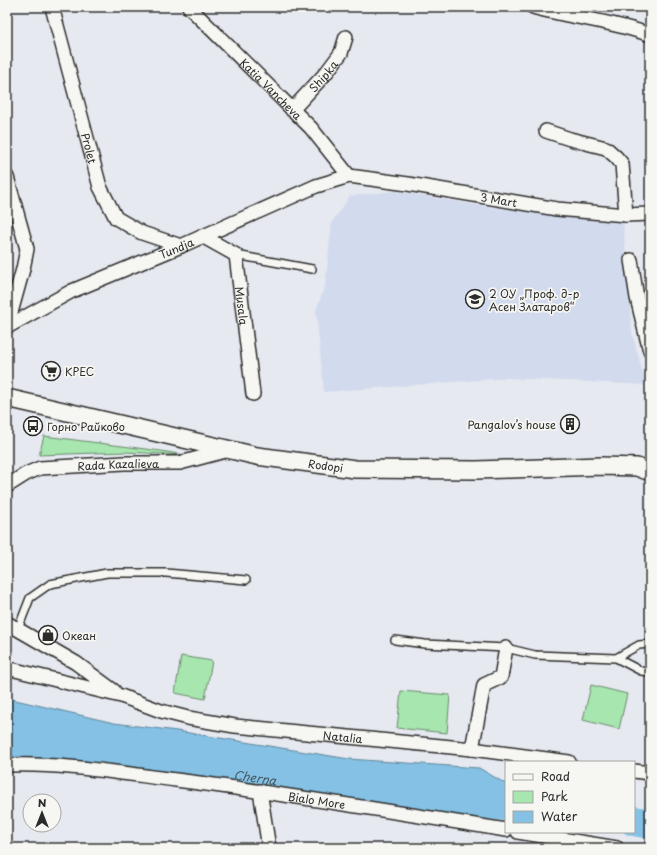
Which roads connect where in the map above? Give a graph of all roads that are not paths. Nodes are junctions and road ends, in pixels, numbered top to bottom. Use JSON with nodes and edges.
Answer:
{"nodes":[{"id":1,"x":52,"y":7,"type":"edge"},
{"id":2,"x":189,"y":7,"type":"edge"},
{"id":3,"x":533,"y":7,"type":"edge"},
{"id":4,"x":650,"y":35,"type":"edge"},
{"id":5,"x":346,"y":37,"type":"dead end"},
{"id":6,"x":292,"y":110,"type":"junction"},
{"id":7,"x":546,"y":131,"type":"dead end"},
{"id":8,"x":349,"y":176,"type":"junction"},
{"id":9,"x":7,"y":177,"type":"edge"},
{"id":10,"x":650,"y":214,"type":"edge"},
{"id":11,"x":626,"y":215,"type":"junction"},
{"id":12,"x":202,"y":236,"type":"junction"},
{"id":13,"x":181,"y":246,"type":"junction"},
{"id":14,"x":236,"y":255,"type":"junction"},
{"id":15,"x":631,"y":260,"type":"dead end"},
{"id":16,"x":312,"y":269,"type":"dead end"},
{"id":17,"x":7,"y":327,"type":"edge"},
{"id":18,"x":647,"y":327,"type":"edge"},
{"id":19,"x":650,"y":351,"type":"edge"},
{"id":20,"x":253,"y":394,"type":"dead end"},
{"id":21,"x":7,"y":398,"type":"edge"},
{"id":22,"x":233,"y":449,"type":"junction"},
{"id":23,"x":650,"y":472,"type":"edge"},
{"id":24,"x":7,"y":486,"type":"edge"},
{"id":25,"x":246,"y":580,"type":"dead end"},
{"id":26,"x":12,"y":626,"type":"edge"},
{"id":27,"x":395,"y":640,"type":"dead end"},
{"id":28,"x":650,"y":644,"type":"edge"},
{"id":29,"x":506,"y":648,"type":"junction"},
{"id":30,"x":616,"y":658,"type":"junction"},
{"id":31,"x":7,"y":668,"type":"edge"},
{"id":32,"x":650,"y":672,"type":"edge"},
{"id":33,"x":121,"y":696,"type":"junction"},
{"id":34,"x":472,"y":749,"type":"junction"},
{"id":35,"x":562,"y":761,"type":"edge"},
{"id":36,"x":7,"y":765,"type":"edge"},
{"id":37,"x":635,"y":771,"type":"edge"},
{"id":38,"x":650,"y":773,"type":"edge"},
{"id":39,"x":260,"y":790,"type":"junction"},
{"id":40,"x":505,"y":830,"type":"edge"},
{"id":41,"x":524,"y":833,"type":"edge"},
{"id":42,"x":269,"y":848,"type":"edge"},
{"id":43,"x":617,"y":848,"type":"edge"}],
"edges":[{"from":1,"to":13,"type":"street","name":"Prolet"},
{"from":2,"to":6,"type":"street","name":"Katia Vancheva"},
{"from":3,"to":4,"type":"street"},
{"from":5,"to":6,"type":"street","name":"Shipka"},
{"from":6,"to":8,"type":"street","name":"Katia Vancheva"},
{"from":7,"to":11,"type":"street"},
{"from":8,"to":11,"type":"street","name":"3 Mart"},
{"from":8,"to":12,"type":"street","name":"Tundja"},
{"from":9,"to":17,"type":"street"},
{"from":10,"to":11,"type":"street","name":"3 Mart"},
{"from":12,"to":13,"type":"street","name":"Tundja"},
{"from":12,"to":14,"type":"street"},
{"from":13,"to":17,"type":"street","name":"Tundja"},
{"from":14,"to":16,"type":"lane"},
{"from":14,"to":20,"type":"street","name":"Musala"},
{"from":15,"to":18,"type":"street"},
{"from":18,"to":19,"type":"street"},
{"from":21,"to":22,"type":"street","name":"Rodopi"},
{"from":22,"to":23,"type":"street","name":"Rodopi"},
{"from":22,"to":24,"type":"street","name":"Rada Kazalieva"},
{"from":25,"to":26,"type":"lane"},
{"from":26,"to":33,"type":"street","name":"Natalia"},
{"from":27,"to":29,"type":"lane"},
{"from":28,"to":30,"type":"lane"},
{"from":29,"to":30,"type":"lane"},
{"from":29,"to":34,"type":"street"},
{"from":30,"to":32,"type":"lane"},
{"from":31,"to":33,"type":"street","name":"Natalia"},
{"from":33,"to":34,"type":"street","name":"Natalia"},
{"from":34,"to":35,"type":"street","name":"Natalia"},
{"from":36,"to":39,"type":"street","name":"Bialo More"},
{"from":37,"to":38,"type":"street"},
{"from":39,"to":40,"type":"street","name":"Bialo More"},
{"from":39,"to":42,"type":"street"},
{"from":41,"to":43,"type":"street"}]}
